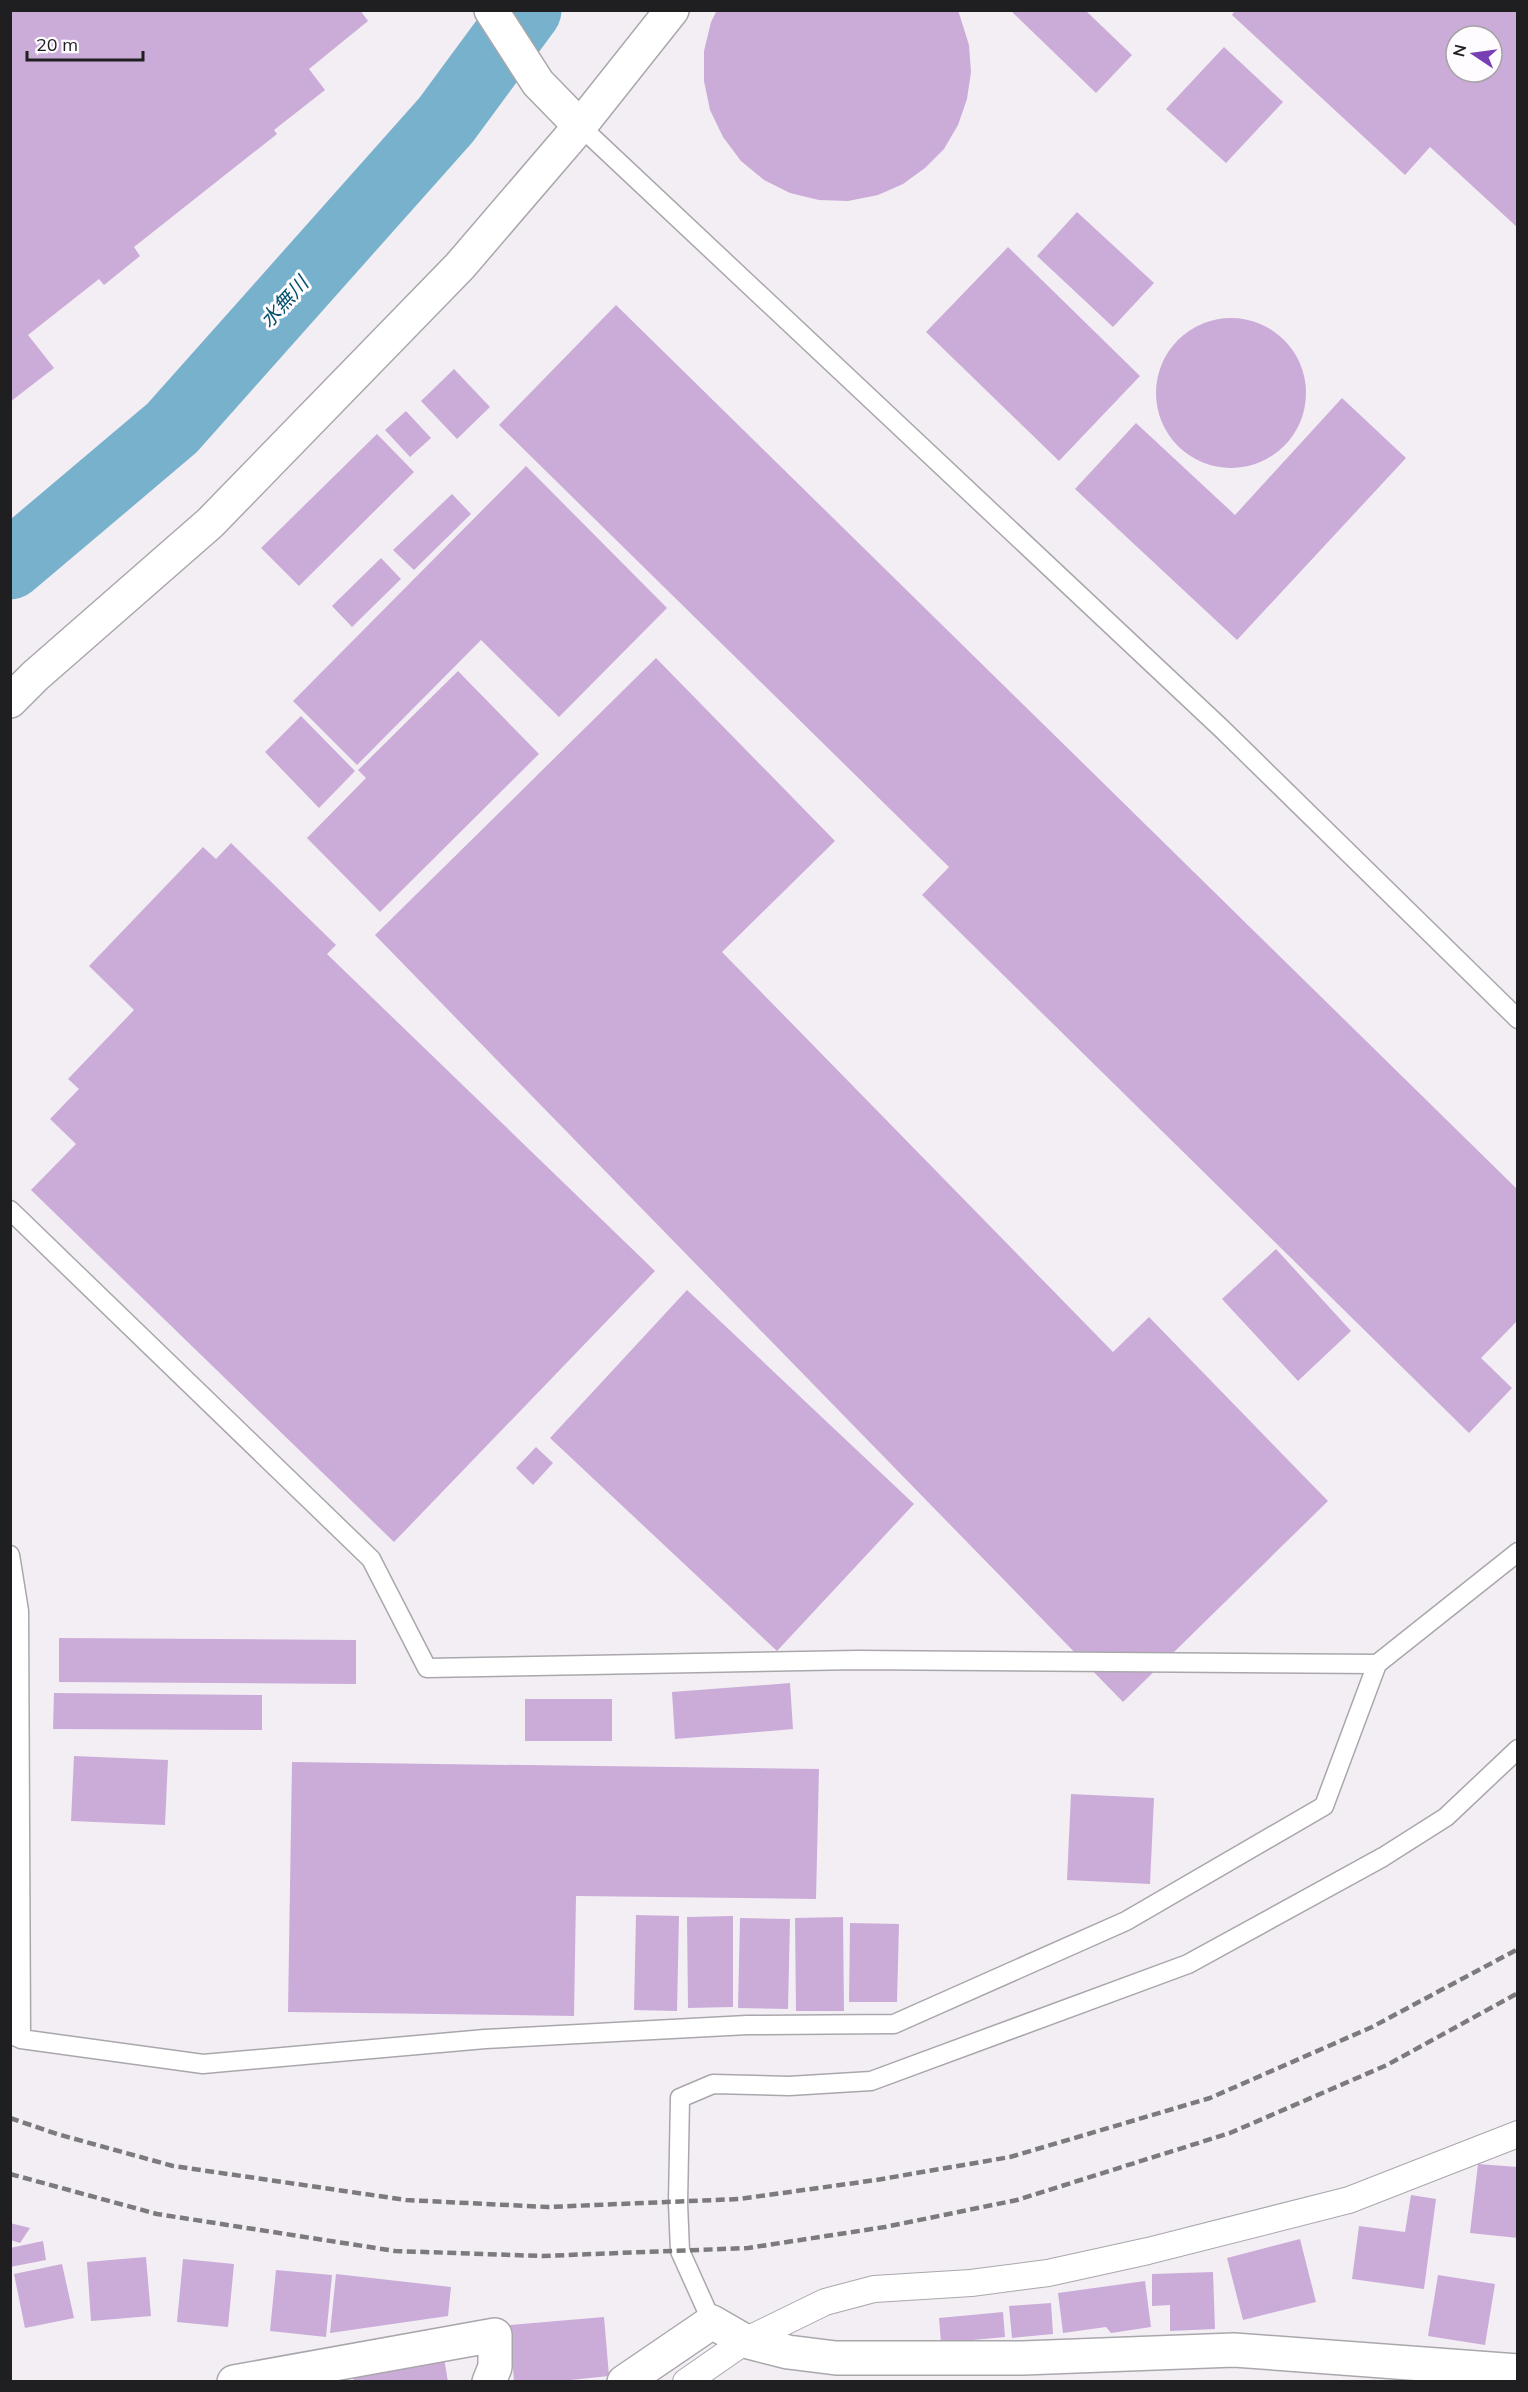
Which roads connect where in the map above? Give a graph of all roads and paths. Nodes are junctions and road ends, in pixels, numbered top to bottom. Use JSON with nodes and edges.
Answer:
{"nodes":[{"id":1,"x":491,"y":10,"type":"edge"},
{"id":2,"x":672,"y":10,"type":"edge"},
{"id":3,"x":580,"y":126,"type":"junction"},
{"id":4,"x":10,"y":701,"type":"edge"},
{"id":5,"x":1518,"y":1019,"type":"edge"},
{"id":6,"x":10,"y":1210,"type":"edge"},
{"id":7,"x":1518,"y":1552,"type":"edge"},
{"id":8,"x":10,"y":1555,"type":"edge"},
{"id":9,"x":1377,"y":1664,"type":"junction"},
{"id":10,"x":1518,"y":1749,"type":"edge"},
{"id":11,"x":16,"y":2037,"type":"edge"},
{"id":12,"x":1518,"y":2134,"type":"edge"},
{"id":13,"x":712,"y":2322,"type":"junction"},
{"id":14,"x":745,"y":2341,"type":"junction"},
{"id":15,"x":1518,"y":2372,"type":"edge"},
{"id":16,"x":234,"y":2382,"type":"edge"},
{"id":17,"x":489,"y":2382,"type":"edge"},
{"id":18,"x":624,"y":2382,"type":"edge"},
{"id":19,"x":686,"y":2382,"type":"edge"}],
"edges":[{"from":1,"to":3,"type":"street"},
{"from":2,"to":3,"type":"street"},
{"from":3,"to":4,"type":"street"},
{"from":3,"to":5,"type":"lane"},
{"from":6,"to":9,"type":"lane"},
{"from":7,"to":9,"type":"lane"},
{"from":8,"to":11,"type":"lane"},
{"from":9,"to":11,"type":"lane"},
{"from":10,"to":13,"type":"lane"},
{"from":12,"to":14,"type":"street"},
{"from":13,"to":14,"type":"street"},
{"from":13,"to":18,"type":"street"},
{"from":14,"to":15,"type":"street"},
{"from":14,"to":19,"type":"street"},
{"from":16,"to":17,"type":"street"}]}
